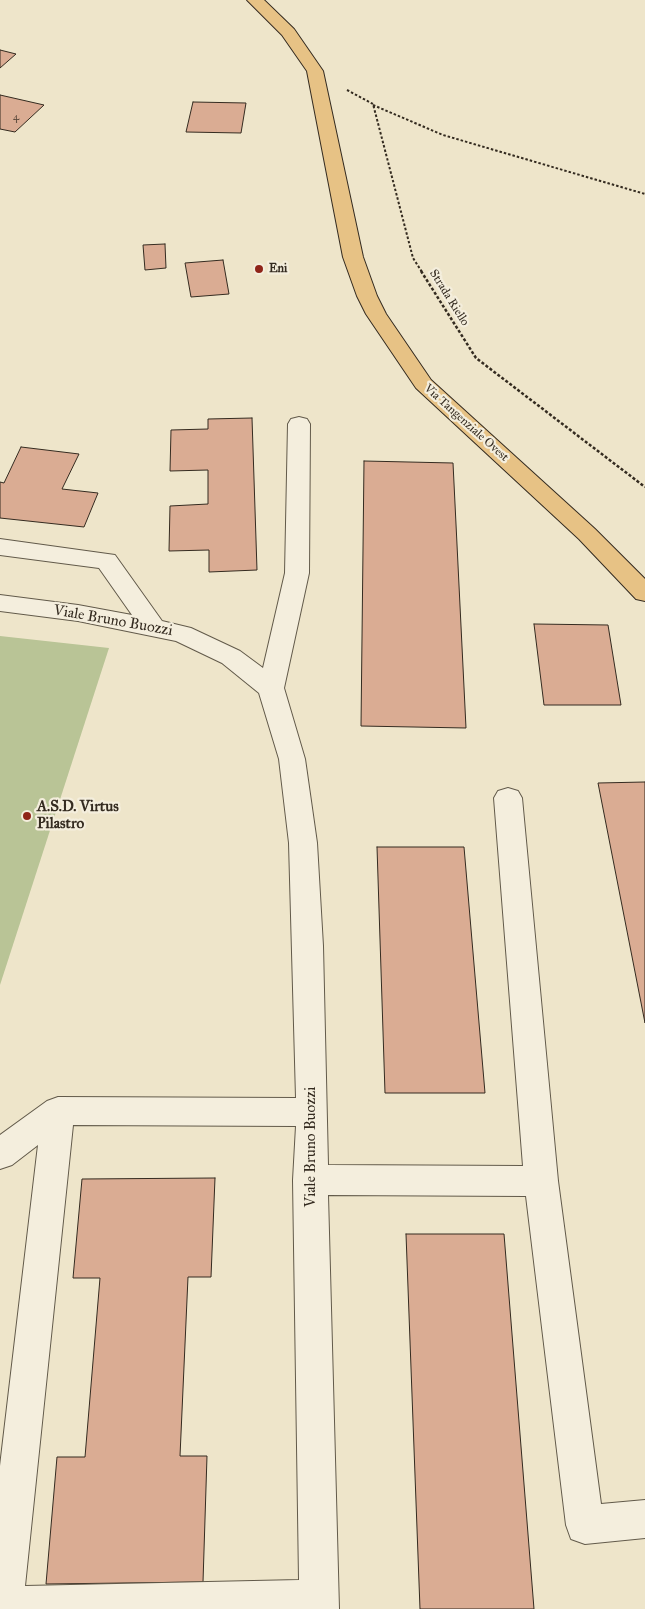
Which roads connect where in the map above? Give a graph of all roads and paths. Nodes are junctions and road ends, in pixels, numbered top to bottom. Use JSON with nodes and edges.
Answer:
{"nodes":[{"id":1,"x":255,"y":0,"type":"edge"},
{"id":2,"x":315,"y":71,"type":"junction"},
{"id":3,"x":372,"y":104,"type":"junction"},
{"id":4,"x":645,"y":194,"type":"edge"},
{"id":5,"x":299,"y":424,"type":"dead end"},
{"id":6,"x":645,"y":487,"type":"edge"},
{"id":7,"x":0,"y":547,"type":"edge"},
{"id":8,"x":645,"y":593,"type":"edge"},
{"id":9,"x":0,"y":603,"type":"edge"},
{"id":10,"x":152,"y":626,"type":"junction"},
{"id":11,"x":271,"y":688,"type":"junction"},
{"id":12,"x":508,"y":798,"type":"dead end"},
{"id":13,"x":58,"y":1111,"type":"junction"},
{"id":14,"x":312,"y":1112,"type":"junction"},
{"id":15,"x":0,"y":1154,"type":"edge"},
{"id":16,"x":310,"y":1180,"type":"junction"},
{"id":17,"x":541,"y":1181,"type":"junction"},
{"id":18,"x":645,"y":1519,"type":"edge"},
{"id":19,"x":319,"y":1604,"type":"edge"},
{"id":20,"x":4,"y":1607,"type":"edge"}],
"edges":[{"from":1,"to":2,"type":"main road","name":"Via Tangenziale Ovest"},
{"from":2,"to":3,"type":"path"},
{"from":2,"to":8,"type":"main road","name":"Via Tangenziale Ovest"},
{"from":3,"to":4,"type":"path"},
{"from":3,"to":6,"type":"path","name":"Strada Riello"},
{"from":5,"to":11,"type":"street","name":"Viale Bruno Buozzi"},
{"from":7,"to":10,"type":"street"},
{"from":9,"to":10,"type":"street","name":"Viale Bruno Buozzi"},
{"from":10,"to":11,"type":"street","name":"Viale Bruno Buozzi"},
{"from":11,"to":14,"type":"street","name":"Viale Bruno Buozzi"},
{"from":12,"to":17,"type":"street"},
{"from":13,"to":14,"type":"street"},
{"from":13,"to":15,"type":"street"},
{"from":13,"to":20,"type":"street"},
{"from":14,"to":16,"type":"street","name":"Viale Bruno Buozzi"},
{"from":16,"to":17,"type":"street"},
{"from":16,"to":19,"type":"street","name":"Viale Bruno Buozzi"},
{"from":17,"to":18,"type":"street"},
{"from":19,"to":20,"type":"street"}]}
